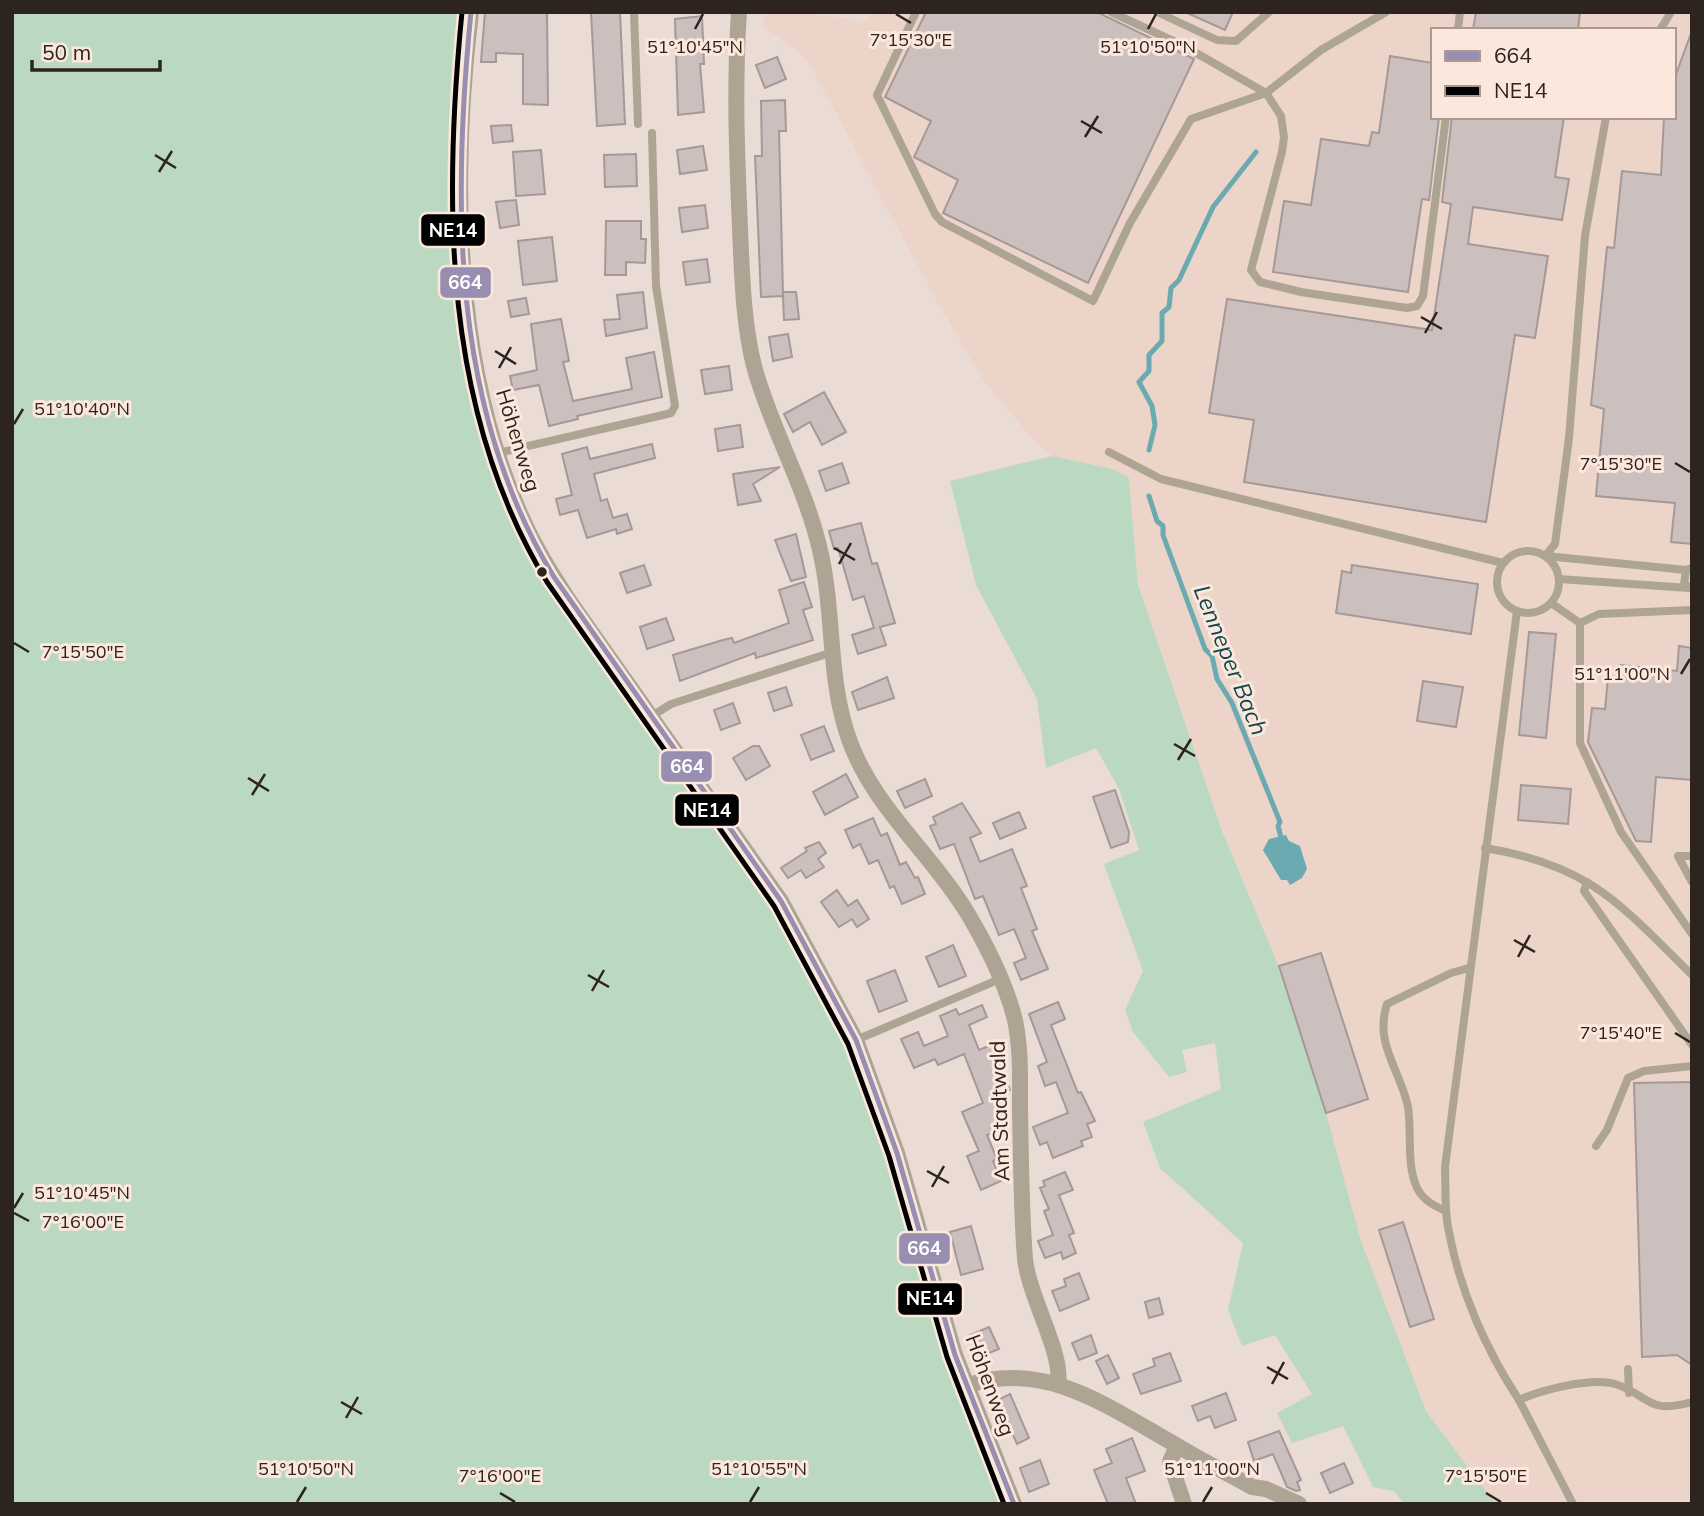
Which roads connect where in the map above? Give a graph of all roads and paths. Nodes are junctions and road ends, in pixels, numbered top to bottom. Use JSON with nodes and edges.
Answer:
{"nodes":[{"id":1,"x":471,"y":12,"type":"edge"},
{"id":2,"x":634,"y":12,"type":"edge"},
{"id":3,"x":739,"y":12,"type":"edge"},
{"id":4,"x":916,"y":12,"type":"edge"},
{"id":5,"x":1111,"y":12,"type":"edge"},
{"id":6,"x":1157,"y":12,"type":"edge"},
{"id":7,"x":1269,"y":12,"type":"edge"},
{"id":8,"x":1386,"y":12,"type":"edge"},
{"id":9,"x":1671,"y":12,"type":"edge"},
{"id":10,"x":1661,"y":28,"type":"edge"},
{"id":11,"x":1266,"y":93,"type":"junction"},
{"id":12,"x":1446,"y":119,"type":"edge"},
{"id":13,"x":1606,"y":119,"type":"edge"},
{"id":14,"x":638,"y":124,"type":"dead end"},
{"id":15,"x":652,"y":133,"type":"dead end"},
{"id":16,"x":1109,"y":452,"type":"dead end"},
{"id":17,"x":498,"y":453,"type":"junction"},
{"id":18,"x":1545,"y":556,"type":"junction"},
{"id":19,"x":1503,"y":563,"type":"junction"},
{"id":20,"x":1689,"y":569,"type":"edge"},
{"id":21,"x":1559,"y":579,"type":"junction"},
{"id":22,"x":1690,"y":588,"type":"edge"},
{"id":23,"x":1551,"y":603,"type":"junction"},
{"id":24,"x":1692,"y":610,"type":"edge"},
{"id":25,"x":1517,"y":611,"type":"junction"},
{"id":26,"x":1580,"y":623,"type":"junction"},
{"id":27,"x":832,"y":652,"type":"junction"},
{"id":28,"x":652,"y":716,"type":"junction"},
{"id":29,"x":1485,"y":848,"type":"junction"},
{"id":30,"x":1692,"y":856,"type":"edge"},
{"id":31,"x":1587,"y":882,"type":"junction"},
{"id":32,"x":1692,"y":882,"type":"edge"},
{"id":33,"x":1692,"y":934,"type":"edge"},
{"id":34,"x":1469,"y":968,"type":"junction"},
{"id":35,"x":1692,"y":975,"type":"edge"},
{"id":36,"x":1000,"y":979,"type":"junction"},
{"id":37,"x":856,"y":1040,"type":"junction"},
{"id":38,"x":1692,"y":1045,"type":"edge"},
{"id":39,"x":1692,"y":1066,"type":"edge"},
{"id":40,"x":1596,"y":1146,"type":"dead end"},
{"id":41,"x":1446,"y":1211,"type":"junction"},
{"id":42,"x":1628,"y":1369,"type":"dead end"},
{"id":43,"x":1058,"y":1383,"type":"junction"},
{"id":44,"x":967,"y":1386,"type":"junction"},
{"id":45,"x":1629,"y":1392,"type":"junction"},
{"id":46,"x":1519,"y":1400,"type":"junction"},
{"id":47,"x":1692,"y":1402,"type":"edge"},
{"id":48,"x":1177,"y":1446,"type":"junction"},
{"id":49,"x":1014,"y":1504,"type":"edge"},
{"id":50,"x":1184,"y":1504,"type":"edge"},
{"id":51,"x":1299,"y":1504,"type":"edge"},
{"id":52,"x":1573,"y":1504,"type":"edge"}],
"edges":[{"from":1,"to":17,"type":"street","name":"Höhenweg"},
{"from":2,"to":14,"type":"lane"},
{"from":3,"to":27,"type":"street","name":"Am Stadtwald"},
{"from":4,"to":11,"type":"lane"},
{"from":5,"to":11,"type":"lane"},
{"from":6,"to":7,"type":"lane"},
{"from":8,"to":11,"type":"lane"},
{"from":9,"to":10,"type":"lane"},
{"from":11,"to":12,"type":"lane"},
{"from":13,"to":18,"type":"lane"},
{"from":15,"to":17,"type":"lane"},
{"from":16,"to":19,"type":"lane"},
{"from":17,"to":28,"type":"street","name":"Höhenweg"},
{"from":18,"to":19,"type":"lane"},
{"from":18,"to":20,"type":"lane"},
{"from":18,"to":21,"type":"lane"},
{"from":19,"to":25,"type":"lane"},
{"from":20,"to":22,"type":"lane"},
{"from":21,"to":22,"type":"lane"},
{"from":21,"to":23,"type":"lane"},
{"from":23,"to":25,"type":"lane"},
{"from":23,"to":26,"type":"lane"},
{"from":24,"to":26,"type":"lane"},
{"from":25,"to":29,"type":"lane"},
{"from":26,"to":33,"type":"lane"},
{"from":27,"to":28,"type":"lane"},
{"from":27,"to":36,"type":"street","name":"Am Stadtwald"},
{"from":28,"to":37,"type":"street","name":"Höhenweg"},
{"from":29,"to":31,"type":"lane"},
{"from":29,"to":34,"type":"lane"},
{"from":30,"to":32,"type":"lane"},
{"from":31,"to":35,"type":"lane"},
{"from":31,"to":38,"type":"lane"},
{"from":34,"to":41,"type":"lane"},
{"from":34,"to":41,"type":"lane"},
{"from":36,"to":37,"type":"lane"},
{"from":36,"to":43,"type":"street","name":"Am Stadtwald"},
{"from":37,"to":44,"type":"street","name":"Höhenweg"},
{"from":39,"to":40,"type":"lane"},
{"from":41,"to":46,"type":"lane"},
{"from":42,"to":45,"type":"lane"},
{"from":43,"to":44,"type":"street"},
{"from":43,"to":48,"type":"street"},
{"from":44,"to":49,"type":"street","name":"Höhenweg"},
{"from":45,"to":46,"type":"lane"},
{"from":45,"to":47,"type":"lane"},
{"from":46,"to":52,"type":"lane"},
{"from":48,"to":50,"type":"street"},
{"from":48,"to":51,"type":"street"}]}
